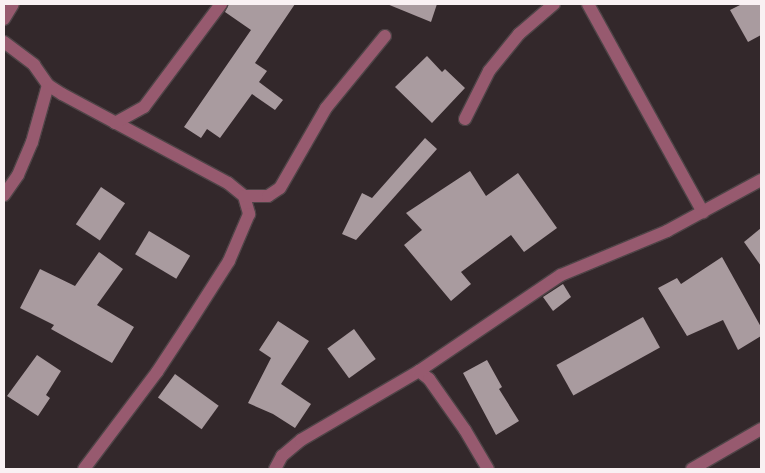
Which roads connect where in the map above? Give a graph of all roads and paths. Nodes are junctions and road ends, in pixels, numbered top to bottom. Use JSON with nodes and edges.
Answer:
{"nodes":[{"id":1,"x":13,"y":4,"type":"edge"},
{"id":2,"x":221,"y":4,"type":"edge"},
{"id":3,"x":554,"y":4,"type":"edge"},
{"id":4,"x":588,"y":4,"type":"edge"},
{"id":5,"x":4,"y":19,"type":"edge"},
{"id":6,"x":385,"y":36,"type":"dead end"},
{"id":7,"x":4,"y":42,"type":"edge"},
{"id":8,"x":48,"y":85,"type":"junction"},
{"id":9,"x":465,"y":119,"type":"dead end"},
{"id":10,"x":115,"y":123,"type":"junction"},
{"id":11,"x":761,"y":180,"type":"edge"},
{"id":12,"x":4,"y":195,"type":"edge"},
{"id":13,"x":244,"y":196,"type":"junction"},
{"id":14,"x":703,"y":212,"type":"junction"},
{"id":15,"x":419,"y":371,"type":"junction"},
{"id":16,"x":761,"y":430,"type":"edge"},
{"id":17,"x":84,"y":469,"type":"edge"},
{"id":18,"x":275,"y":469,"type":"edge"},
{"id":19,"x":488,"y":469,"type":"edge"},
{"id":20,"x":692,"y":469,"type":"edge"}],
"edges":[{"from":1,"to":5,"type":"street"},
{"from":2,"to":10,"type":"street"},
{"from":3,"to":9,"type":"street"},
{"from":4,"to":14,"type":"street"},
{"from":6,"to":13,"type":"street"},
{"from":7,"to":8,"type":"street"},
{"from":8,"to":10,"type":"street"},
{"from":8,"to":12,"type":"street"},
{"from":10,"to":13,"type":"street"},
{"from":11,"to":14,"type":"street"},
{"from":13,"to":17,"type":"street"},
{"from":14,"to":15,"type":"street"},
{"from":15,"to":18,"type":"street"},
{"from":15,"to":19,"type":"street"},
{"from":16,"to":20,"type":"street"}]}
